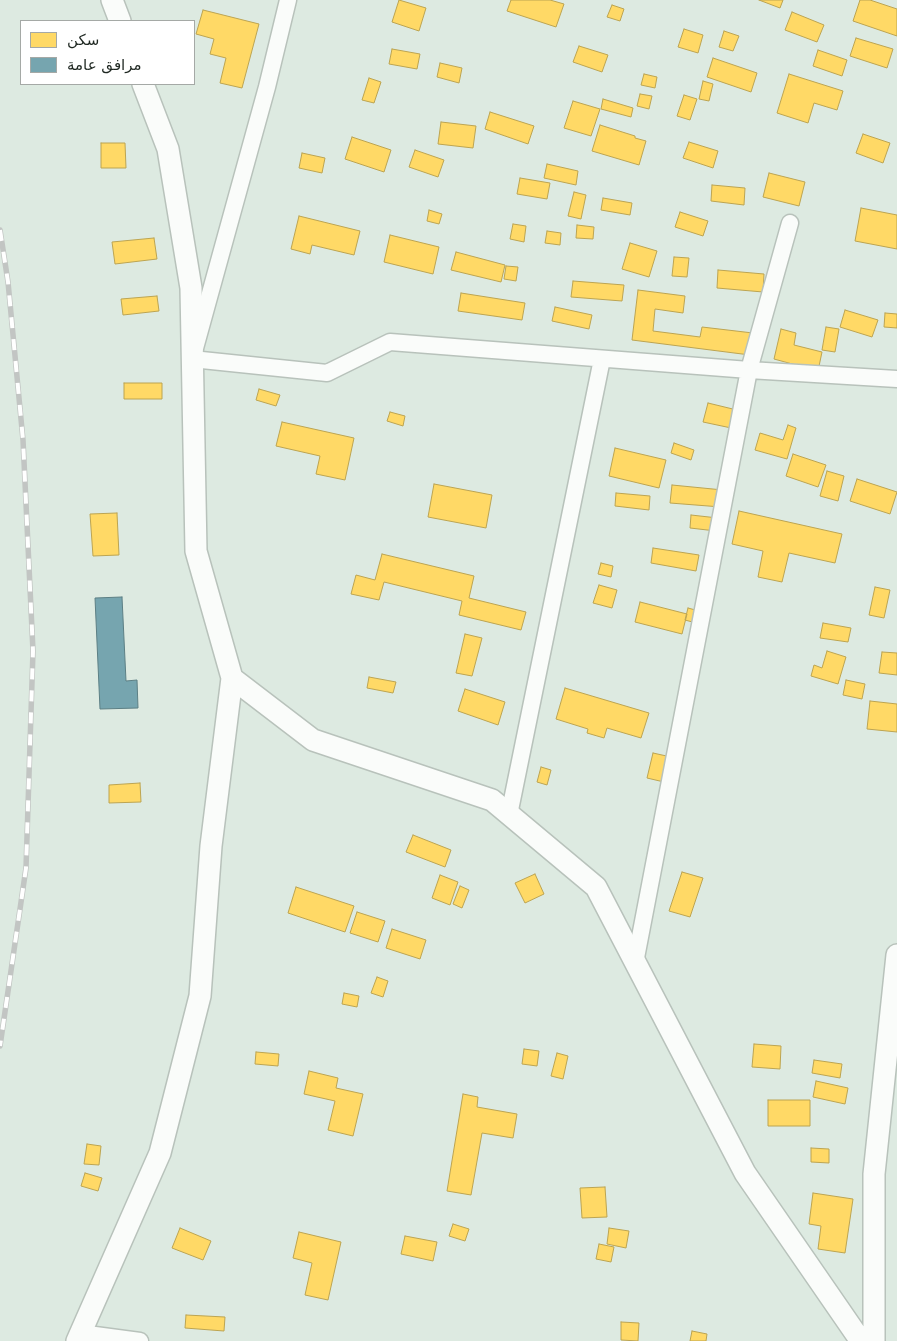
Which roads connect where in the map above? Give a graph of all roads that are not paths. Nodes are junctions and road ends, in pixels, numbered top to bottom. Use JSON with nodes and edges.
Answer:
{"nodes":[{"id":1,"x":112,"y":0,"type":"edge"},
{"id":2,"x":288,"y":0,"type":"edge"},
{"id":3,"x":120,"y":20,"type":"edge"},
{"id":4,"x":143,"y":85,"type":"edge"},
{"id":5,"x":790,"y":223,"type":"dead end"},
{"id":6,"x":192,"y":359,"type":"junction"},
{"id":7,"x":602,"y":359,"type":"junction"},
{"id":8,"x":749,"y":370,"type":"junction"},
{"id":9,"x":897,"y":378,"type":"edge"},
{"id":10,"x":232,"y":678,"type":"junction"},
{"id":11,"x":509,"y":815,"type":"junction"},
{"id":12,"x":897,"y":954,"type":"edge"},
{"id":13,"x":635,"y":963,"type":"junction"},
{"id":14,"x":78,"y":1337,"type":"edge"},
{"id":15,"x":140,"y":1341,"type":"edge"},
{"id":16,"x":862,"y":1341,"type":"edge"},
{"id":17,"x":874,"y":1341,"type":"edge"}],
"edges":[{"from":1,"to":3,"type":"street"},
{"from":2,"to":6,"type":"street"},
{"from":4,"to":6,"type":"street"},
{"from":5,"to":8,"type":"street"},
{"from":6,"to":7,"type":"street"},
{"from":6,"to":10,"type":"street"},
{"from":7,"to":8,"type":"street"},
{"from":7,"to":11,"type":"street"},
{"from":8,"to":9,"type":"street"},
{"from":8,"to":13,"type":"street"},
{"from":10,"to":11,"type":"street"},
{"from":10,"to":14,"type":"street"},
{"from":11,"to":13,"type":"street"},
{"from":12,"to":17,"type":"street"},
{"from":13,"to":16,"type":"street"},
{"from":14,"to":15,"type":"street"}]}
